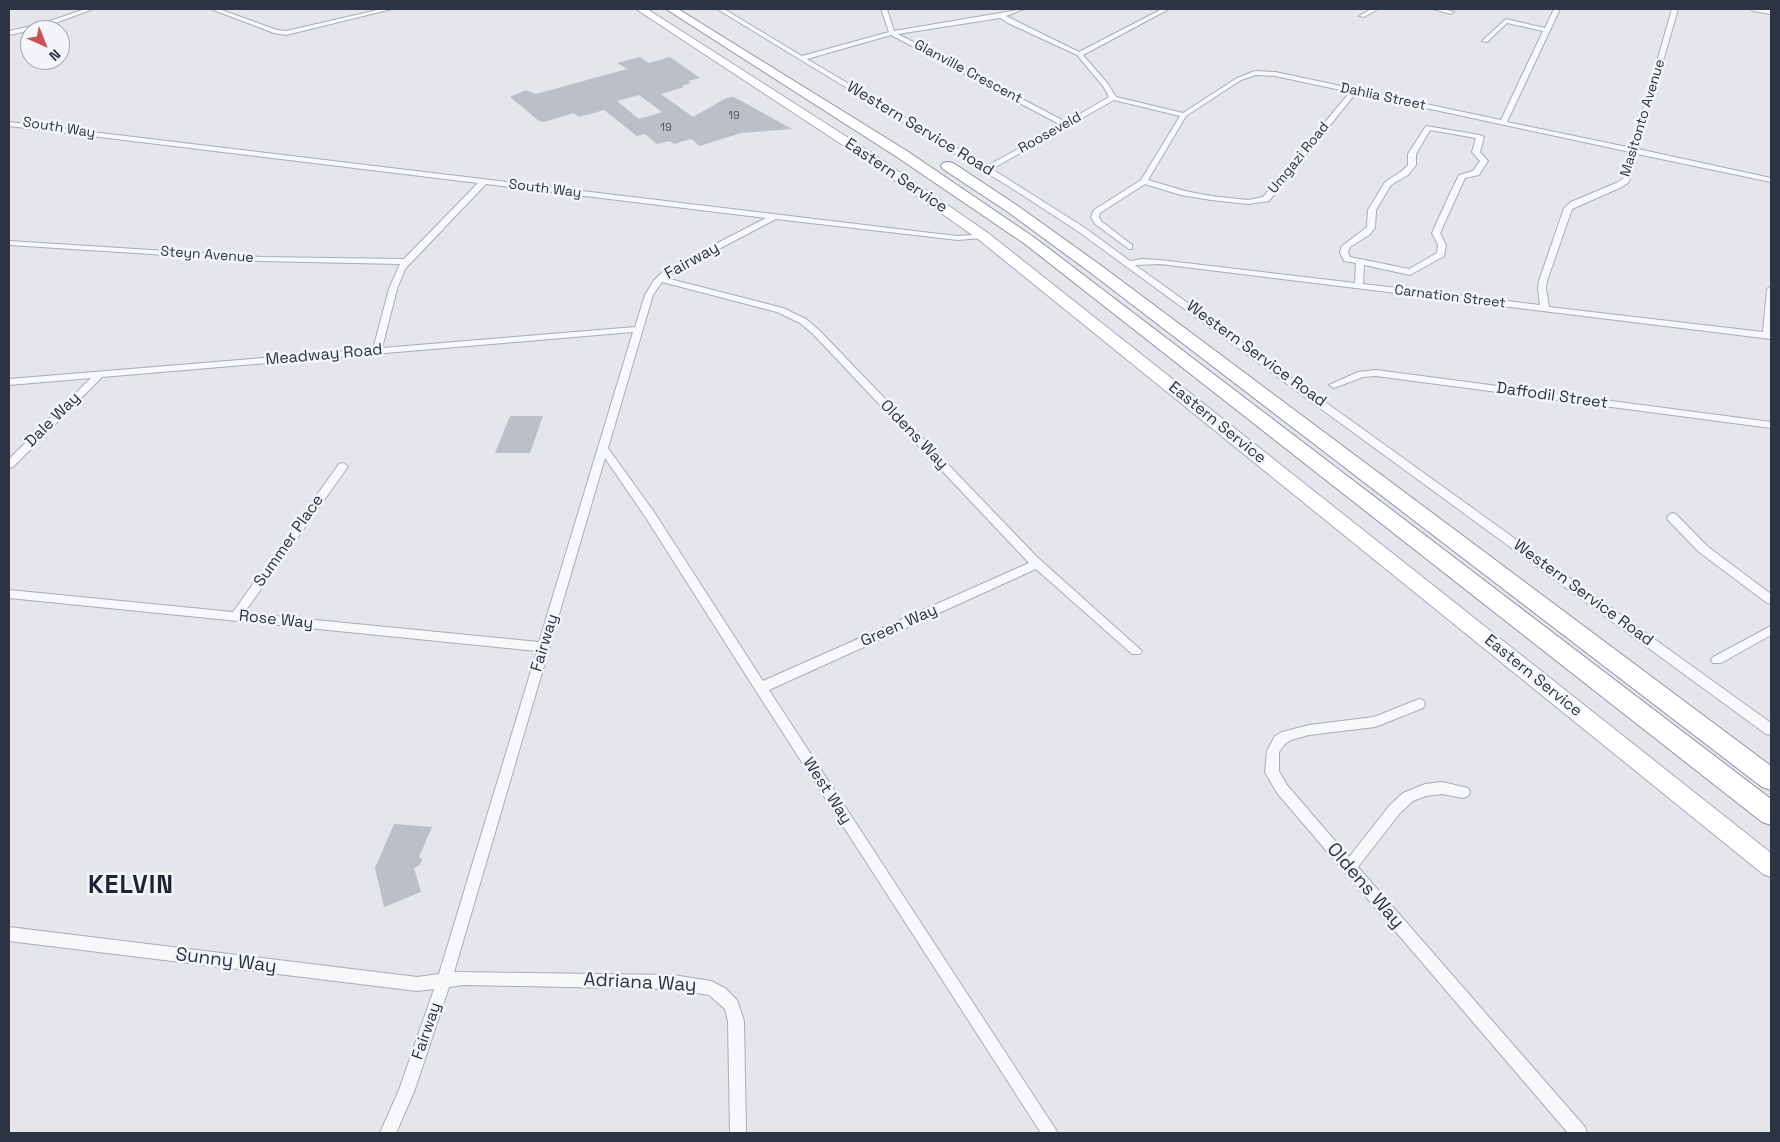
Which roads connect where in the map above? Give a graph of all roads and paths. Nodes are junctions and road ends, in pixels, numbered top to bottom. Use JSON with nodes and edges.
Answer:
{"nodes":[{"id":1,"x":90,"y":9,"type":"edge"},
{"id":2,"x":214,"y":9,"type":"edge"},
{"id":3,"x":389,"y":9,"type":"edge"},
{"id":4,"x":641,"y":9,"type":"edge"},
{"id":5,"x":671,"y":9,"type":"edge"},
{"id":6,"x":693,"y":9,"type":"edge"},
{"id":7,"x":720,"y":9,"type":"edge"},
{"id":8,"x":884,"y":9,"type":"edge"},
{"id":9,"x":995,"y":9,"type":"edge"},
{"id":10,"x":1021,"y":9,"type":"edge"},
{"id":11,"x":1166,"y":9,"type":"edge"},
{"id":12,"x":1375,"y":9,"type":"edge"},
{"id":13,"x":1436,"y":9,"type":"edge"},
{"id":14,"x":1557,"y":9,"type":"edge"},
{"id":15,"x":1675,"y":9,"type":"edge"},
{"id":16,"x":1753,"y":9,"type":"edge"},
{"id":17,"x":1451,"y":12,"type":"dead end"},
{"id":18,"x":1771,"y":12,"type":"edge"},
{"id":19,"x":1000,"y":16,"type":"junction"},
{"id":20,"x":1362,"y":16,"type":"dead end"},
{"id":21,"x":1547,"y":30,"type":"junction"},
{"id":22,"x":892,"y":32,"type":"junction"},
{"id":23,"x":9,"y":33,"type":"edge"},
{"id":24,"x":1485,"y":41,"type":"dead end"},
{"id":25,"x":1079,"y":54,"type":"junction"},
{"id":26,"x":802,"y":58,"type":"junction"},
{"id":27,"x":1354,"y":90,"type":"junction"},
{"id":28,"x":833,"y":95,"type":"dead end"},
{"id":29,"x":1113,"y":98,"type":"junction"},
{"id":30,"x":1449,"y":112,"type":"junction"},
{"id":31,"x":1184,"y":115,"type":"junction"},
{"id":32,"x":9,"y":122,"type":"edge"},
{"id":33,"x":1503,"y":123,"type":"junction"},
{"id":34,"x":1065,"y":124,"type":"junction"},
{"id":35,"x":1438,"y":128,"type":"junction"},
{"id":36,"x":1634,"y":151,"type":"junction"},
{"id":37,"x":941,"y":162,"type":"dead end"},
{"id":38,"x":986,"y":169,"type":"junction"},
{"id":39,"x":1771,"y":180,"type":"edge"},
{"id":40,"x":1144,"y":181,"type":"junction"},
{"id":41,"x":484,"y":182,"type":"junction"},
{"id":42,"x":775,"y":216,"type":"junction"},
{"id":43,"x":983,"y":236,"type":"junction"},
{"id":44,"x":9,"y":243,"type":"edge"},
{"id":45,"x":1129,"y":247,"type":"dead end"},
{"id":46,"x":405,"y":262,"type":"junction"},
{"id":47,"x":1130,"y":263,"type":"junction"},
{"id":48,"x":1360,"y":264,"type":"junction"},
{"id":49,"x":1373,"y":277,"type":"junction"},
{"id":50,"x":660,"y":279,"type":"junction"},
{"id":51,"x":1359,"y":286,"type":"junction"},
{"id":52,"x":1771,"y":289,"type":"edge"},
{"id":53,"x":1546,"y":308,"type":"junction"},
{"id":54,"x":639,"y":329,"type":"junction"},
{"id":55,"x":1769,"y":335,"type":"edge"},
{"id":56,"x":376,"y":350,"type":"junction"},
{"id":57,"x":98,"y":376,"type":"junction"},
{"id":58,"x":9,"y":382,"type":"edge"},
{"id":59,"x":1334,"y":385,"type":"dead end"},
{"id":60,"x":1771,"y":426,"type":"edge"},
{"id":61,"x":604,"y":449,"type":"junction"},
{"id":62,"x":9,"y":464,"type":"edge"},
{"id":63,"x":342,"y":466,"type":"dead end"},
{"id":64,"x":1672,"y":517,"type":"dead end"},
{"id":65,"x":1038,"y":564,"type":"junction"},
{"id":66,"x":9,"y":594,"type":"edge"},
{"id":67,"x":1771,"y":600,"type":"edge"},
{"id":68,"x":236,"y":616,"type":"junction"},
{"id":69,"x":1771,"y":630,"type":"edge"},
{"id":70,"x":544,"y":648,"type":"junction"},
{"id":71,"x":1136,"y":651,"type":"dead end"},
{"id":72,"x":1716,"y":660,"type":"dead end"},
{"id":73,"x":760,"y":688,"type":"junction"},
{"id":74,"x":1419,"y":704,"type":"dead end"},
{"id":75,"x":1771,"y":730,"type":"edge"},
{"id":76,"x":1771,"y":780,"type":"edge"},
{"id":77,"x":1463,"y":792,"type":"dead end"},
{"id":78,"x":1771,"y":814,"type":"edge"},
{"id":79,"x":1349,"y":867,"type":"junction"},
{"id":80,"x":1771,"y":867,"type":"edge"},
{"id":81,"x":9,"y":934,"type":"edge"},
{"id":82,"x":444,"y":981,"type":"junction"},
{"id":83,"x":388,"y":1133,"type":"edge"},
{"id":84,"x":738,"y":1133,"type":"edge"},
{"id":85,"x":1050,"y":1133,"type":"edge"},
{"id":86,"x":1579,"y":1133,"type":"edge"}],
"edges":[{"from":1,"to":23,"type":"street"},
{"from":2,"to":3,"type":"street"},
{"from":4,"to":43,"type":"main road","name":"Eastern Service"},
{"from":5,"to":78,"type":"highway"},
{"from":6,"to":28,"type":"highway"},
{"from":7,"to":26,"type":"street","name":"Western Service Road"},
{"from":8,"to":22,"type":"street"},
{"from":9,"to":19,"type":"street"},
{"from":10,"to":19,"type":"street"},
{"from":11,"to":25,"type":"street"},
{"from":12,"to":20,"type":"street"},
{"from":13,"to":17,"type":"street"},
{"from":14,"to":21,"type":"street"},
{"from":15,"to":36,"type":"street","name":"Masitonto Avenue"},
{"from":16,"to":18,"type":"street"},
{"from":19,"to":22,"type":"street"},
{"from":19,"to":25,"type":"street"},
{"from":21,"to":24,"type":"street"},
{"from":21,"to":33,"type":"street"},
{"from":22,"to":26,"type":"street"},
{"from":22,"to":34,"type":"street","name":"Glanville Crescent"},
{"from":25,"to":29,"type":"street"},
{"from":26,"to":38,"type":"street","name":"Western Service Road"},
{"from":27,"to":30,"type":"street","name":"Dahlia Street"},
{"from":27,"to":31,"type":"street","name":"Dahlia Street"},
{"from":27,"to":40,"type":"street","name":"Umgazi Road"},
{"from":29,"to":31,"type":"street"},
{"from":29,"to":34,"type":"street","name":"Rooseveld"},
{"from":30,"to":33,"type":"street","name":"Dahlia Street"},
{"from":30,"to":35,"type":"street"},
{"from":31,"to":40,"type":"street","name":"Dahlia Street"},
{"from":32,"to":41,"type":"street","name":"South Way"},
{"from":33,"to":36,"type":"street","name":"Dahlia Street"},
{"from":34,"to":38,"type":"street","name":"Rooseveld"},
{"from":35,"to":48,"type":"street"},
{"from":35,"to":49,"type":"street"},
{"from":36,"to":39,"type":"street","name":"Dahlia Street"},
{"from":36,"to":53,"type":"street","name":"Masitonto Avenue"},
{"from":37,"to":76,"type":"highway"},
{"from":38,"to":47,"type":"street","name":"Western Service Road"},
{"from":40,"to":45,"type":"street","name":"Dahlia Street"},
{"from":41,"to":42,"type":"street","name":"South Way"},
{"from":41,"to":46,"type":"street"},
{"from":42,"to":43,"type":"street","name":"South Way"},
{"from":42,"to":50,"type":"street","name":"Fairway"},
{"from":43,"to":80,"type":"main road","name":"Eastern Service"},
{"from":44,"to":46,"type":"street","name":"Steyn Avenue"},
{"from":46,"to":56,"type":"street"},
{"from":47,"to":51,"type":"street","name":"Carnation Street"},
{"from":47,"to":75,"type":"street","name":"Western Service Road"},
{"from":48,"to":49,"type":"street"},
{"from":48,"to":51,"type":"street"},
{"from":49,"to":51,"type":"street","name":"Carnation Street"},
{"from":49,"to":53,"type":"street","name":"Carnation Street"},
{"from":50,"to":54,"type":"street","name":"Fairway"},
{"from":50,"to":65,"type":"street","name":"Oldens Way"},
{"from":52,"to":55,"type":"street"},
{"from":53,"to":55,"type":"street","name":"Carnation Street"},
{"from":54,"to":56,"type":"street","name":"Meadway Road"},
{"from":54,"to":61,"type":"street","name":"Fairway"},
{"from":56,"to":57,"type":"street","name":"Meadway Road"},
{"from":57,"to":58,"type":"street","name":"Meadway Road"},
{"from":57,"to":62,"type":"street","name":"Dale Way"},
{"from":59,"to":60,"type":"street","name":"Daffodil Street"},
{"from":61,"to":70,"type":"street","name":"Fairway"},
{"from":61,"to":73,"type":"street","name":"West Way"},
{"from":63,"to":68,"type":"street","name":"Summer Place"},
{"from":64,"to":67,"type":"street"},
{"from":65,"to":71,"type":"street","name":"Oldens Way"},
{"from":65,"to":73,"type":"street","name":"Green Way"},
{"from":66,"to":68,"type":"street","name":"Rose Way"},
{"from":68,"to":70,"type":"street","name":"Rose Way"},
{"from":69,"to":72,"type":"street"},
{"from":70,"to":82,"type":"street","name":"Fairway"},
{"from":73,"to":85,"type":"street","name":"West Way"},
{"from":74,"to":79,"type":"street","name":"Oldens Way"},
{"from":77,"to":79,"type":"street"},
{"from":79,"to":86,"type":"street","name":"Oldens Way"},
{"from":81,"to":82,"type":"street","name":"Sunny Way"},
{"from":82,"to":83,"type":"street","name":"Fairway"},
{"from":82,"to":84,"type":"street","name":"Adriana Way"}]}
